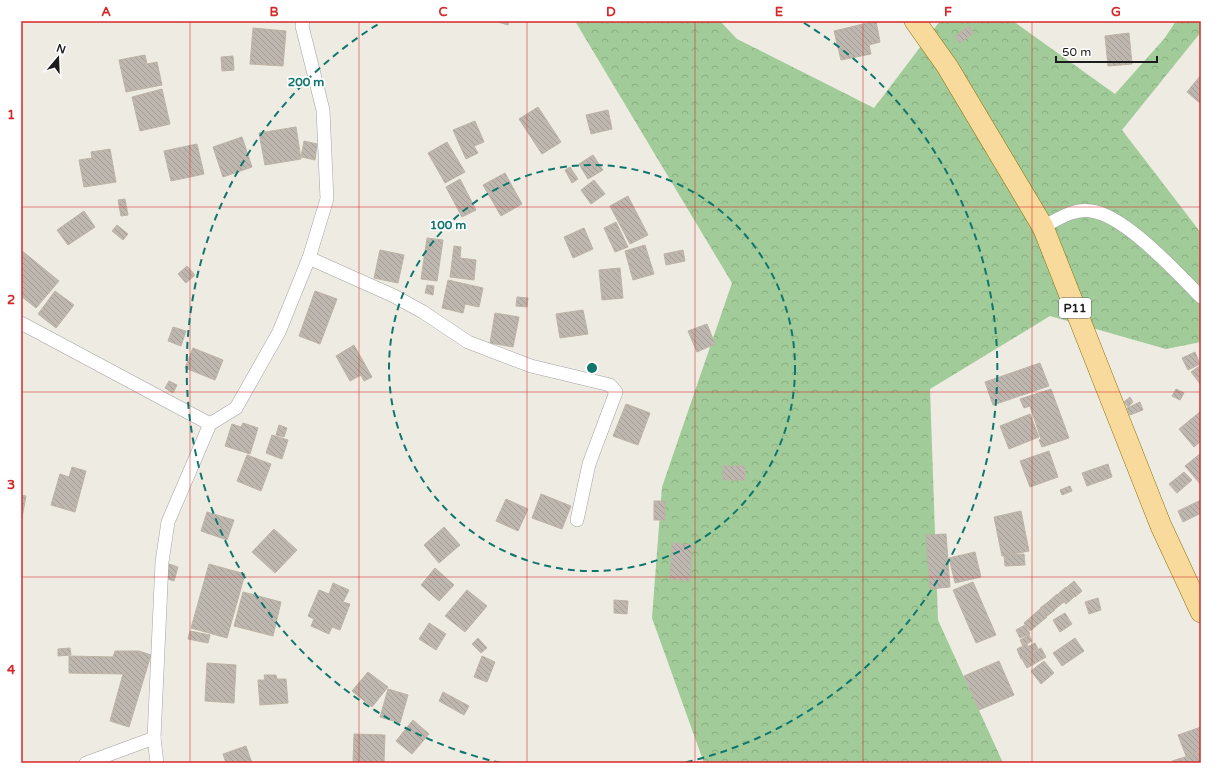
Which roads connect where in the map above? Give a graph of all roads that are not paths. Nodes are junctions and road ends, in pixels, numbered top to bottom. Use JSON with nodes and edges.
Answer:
{"nodes":[{"id":1,"x":303,"y":21,"type":"edge"},
{"id":2,"x":915,"y":21,"type":"edge"},
{"id":3,"x":1043,"y":227,"type":"junction"},
{"id":4,"x":309,"y":258,"type":"junction"},
{"id":5,"x":1201,"y":297,"type":"edge"},
{"id":6,"x":21,"y":323,"type":"edge"},
{"id":7,"x":210,"y":424,"type":"junction"},
{"id":8,"x":576,"y":520,"type":"dead end"},
{"id":9,"x":1201,"y":612,"type":"edge"},
{"id":10,"x":154,"y":738,"type":"junction"},
{"id":11,"x":86,"y":763,"type":"edge"},
{"id":12,"x":157,"y":763,"type":"edge"}],
"edges":[{"from":1,"to":4,"type":"street"},
{"from":2,"to":3,"type":"main road","number":"P11"},
{"from":3,"to":5,"type":"street"},
{"from":3,"to":9,"type":"main road","number":"P11"},
{"from":4,"to":7,"type":"street"},
{"from":4,"to":8,"type":"street"},
{"from":6,"to":7,"type":"street"},
{"from":7,"to":10,"type":"street"},
{"from":10,"to":11,"type":"street"},
{"from":10,"to":12,"type":"street"}]}
